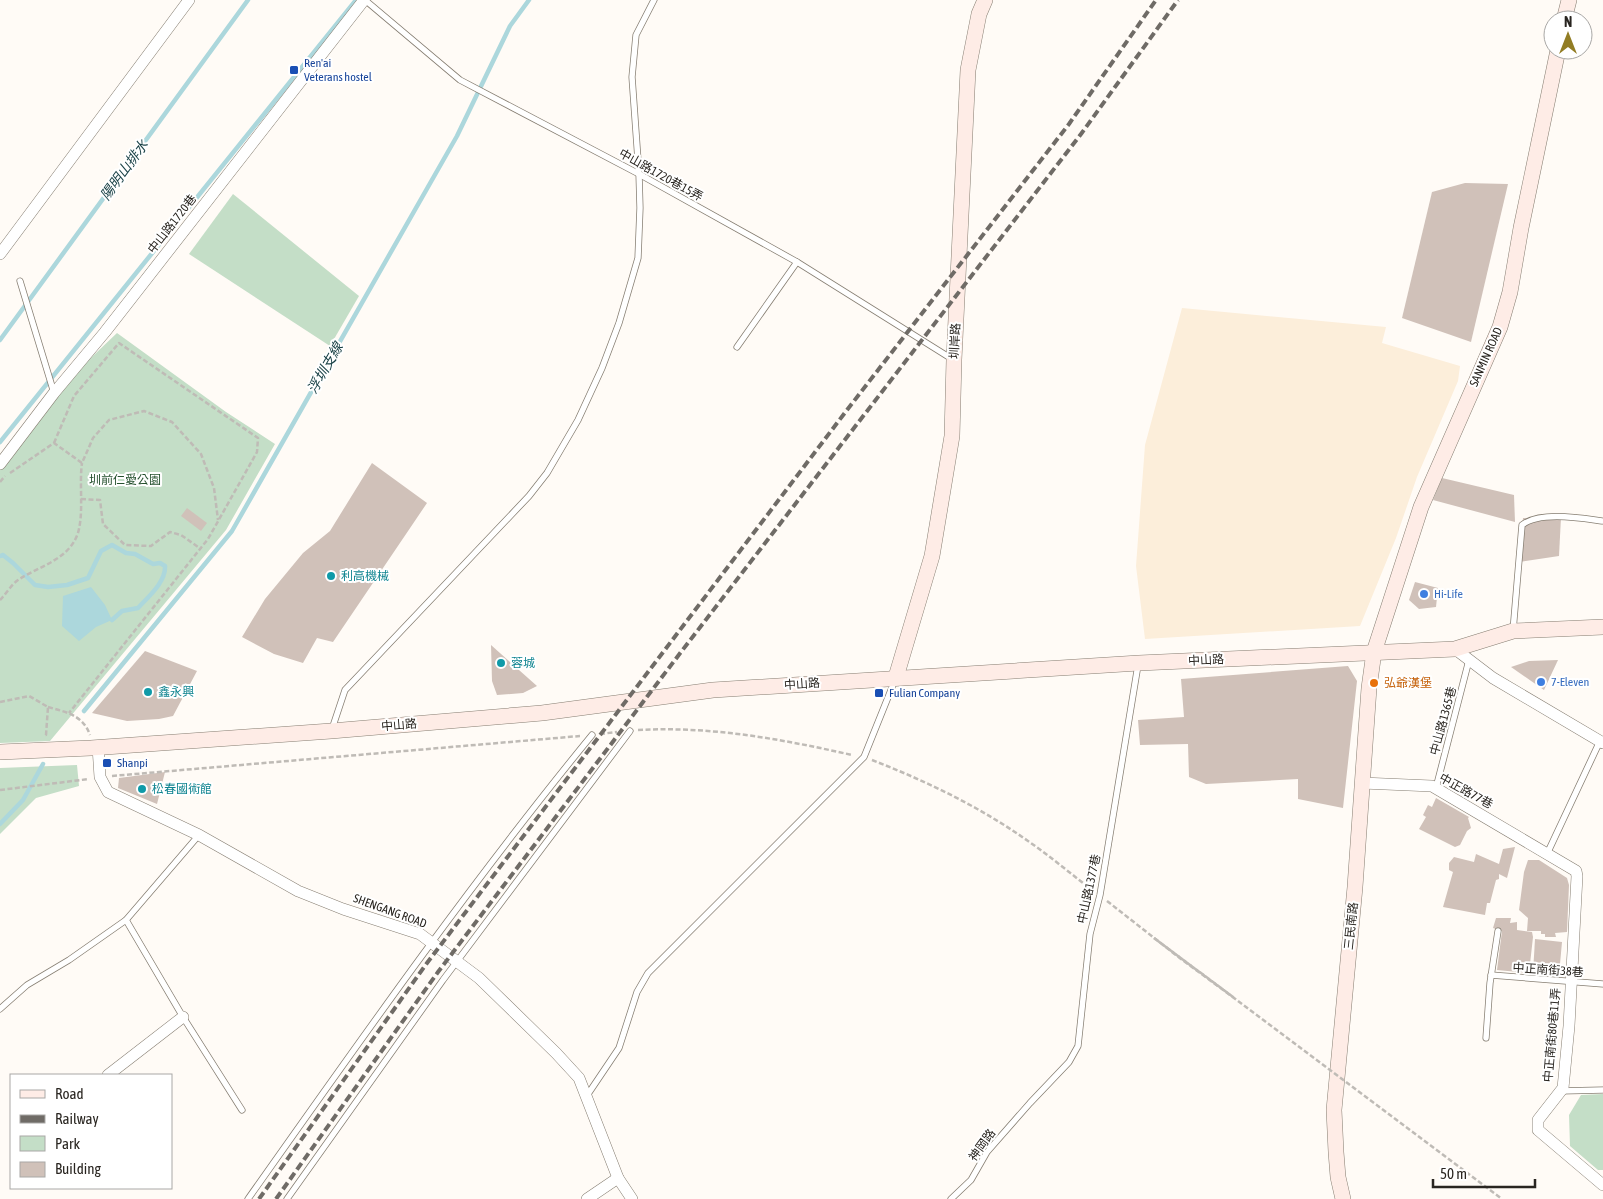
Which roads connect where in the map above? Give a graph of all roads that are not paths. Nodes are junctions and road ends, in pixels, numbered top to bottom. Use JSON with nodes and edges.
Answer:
{"nodes":[{"id":1,"x":189,"y":0,"type":"edge"},
{"id":2,"x":365,"y":0,"type":"edge"},
{"id":3,"x":654,"y":0,"type":"edge"},
{"id":4,"x":985,"y":0,"type":"edge"},
{"id":5,"x":1556,"y":60,"type":"edge"},
{"id":6,"x":639,"y":174,"type":"junction"},
{"id":7,"x":0,"y":254,"type":"edge"},
{"id":8,"x":797,"y":262,"type":"junction"},
{"id":9,"x":20,"y":281,"type":"dead end"},
{"id":10,"x":737,"y":347,"type":"dead end"},
{"id":11,"x":954,"y":360,"type":"junction"},
{"id":12,"x":53,"y":389,"type":"junction"},
{"id":13,"x":0,"y":464,"type":"edge"},
{"id":14,"x":1602,"y":521,"type":"dead end"},
{"id":15,"x":1603,"y":627,"type":"edge"},
{"id":16,"x":1513,"y":631,"type":"junction"},
{"id":17,"x":1455,"y":649,"type":"junction"},
{"id":18,"x":1374,"y":652,"type":"junction"},
{"id":19,"x":1469,"y":660,"type":"junction"},
{"id":20,"x":1139,"y":663,"type":"junction"},
{"id":21,"x":896,"y":677,"type":"junction"},
{"id":22,"x":630,"y":730,"type":"road end"},
{"id":23,"x":331,"y":731,"type":"junction"},
{"id":24,"x":592,"y":735,"type":"road end"},
{"id":25,"x":1601,"y":742,"type":"edge"},
{"id":26,"x":95,"y":748,"type":"junction"},
{"id":27,"x":0,"y":752,"type":"edge"},
{"id":28,"x":1362,"y":783,"type":"junction"},
{"id":29,"x":1436,"y":788,"type":"junction"},
{"id":30,"x":199,"y":835,"type":"junction"},
{"id":31,"x":1547,"y":854,"type":"junction"},
{"id":32,"x":126,"y":920,"type":"junction"},
{"id":33,"x":1498,"y":932,"type":"dead end"},
{"id":34,"x":1574,"y":940,"type":"joint"},
{"id":35,"x":431,"y":942,"type":"junction"},
{"id":36,"x":457,"y":961,"type":"junction"},
{"id":37,"x":1491,"y":975,"type":"junction"},
{"id":38,"x":1571,"y":982,"type":"junction"},
{"id":39,"x":1603,"y":984,"type":"edge"},
{"id":40,"x":0,"y":1009,"type":"edge"},
{"id":41,"x":183,"y":1017,"type":"junction"},
{"id":42,"x":1486,"y":1038,"type":"dead end"},
{"id":43,"x":109,"y":1074,"type":"edge"},
{"id":44,"x":1603,"y":1090,"type":"edge"},
{"id":45,"x":1560,"y":1091,"type":"junction"},
{"id":46,"x":586,"y":1097,"type":"junction"},
{"id":47,"x":1030,"y":1103,"type":"joint"},
{"id":48,"x":242,"y":1110,"type":"dead end"},
{"id":49,"x":618,"y":1178,"type":"junction"},
{"id":50,"x":1603,"y":1185,"type":"edge"},
{"id":51,"x":248,"y":1199,"type":"edge"},
{"id":52,"x":287,"y":1199,"type":"edge"},
{"id":53,"x":587,"y":1199,"type":"edge"},
{"id":54,"x":632,"y":1199,"type":"edge"},
{"id":55,"x":951,"y":1199,"type":"edge"},
{"id":56,"x":1344,"y":1199,"type":"edge"}],
"edges":[{"from":1,"to":7,"type":"street"},
{"from":2,"to":6,"type":"lane","name":"中山路1720巷15弄"},
{"from":2,"to":12,"type":"street","name":"中山路1720巷"},
{"from":3,"to":6,"type":"lane"},
{"from":4,"to":11,"type":"street","name":"圳岸路"},
{"from":5,"to":18,"type":"street","name":"SANMIN ROAD"},
{"from":6,"to":8,"type":"lane","name":"中山路1720巷15弄"},
{"from":6,"to":23,"type":"lane"},
{"from":8,"to":10,"type":"lane"},
{"from":8,"to":11,"type":"lane","name":"中山路1720巷15弄"},
{"from":9,"to":12,"type":"lane"},
{"from":11,"to":21,"type":"street","name":"圳岸路"},
{"from":12,"to":13,"type":"street","name":"中山路1720巷"},
{"from":14,"to":16,"type":"lane"},
{"from":15,"to":16,"type":"street","name":"中山路"},
{"from":16,"to":17,"type":"street","name":"中山路"},
{"from":17,"to":18,"type":"street","name":"中山路"},
{"from":17,"to":19,"type":"street"},
{"from":18,"to":20,"type":"street","name":"中山路"},
{"from":18,"to":28,"type":"street","name":"三民南路"},
{"from":19,"to":25,"type":"street"},
{"from":19,"to":29,"type":"lane","name":"中山路1365巷"},
{"from":20,"to":21,"type":"street","name":"中山路"},
{"from":20,"to":47,"type":"lane","name":"中山路1377巷"},
{"from":21,"to":23,"type":"street","name":"中山路"},
{"from":21,"to":46,"type":"lane"},
{"from":22,"to":36,"type":"lane"},
{"from":23,"to":26,"type":"street","name":"中山路"},
{"from":24,"to":35,"type":"lane"},
{"from":25,"to":31,"type":"lane"},
{"from":26,"to":27,"type":"street","name":"中山路"},
{"from":26,"to":30,"type":"street","name":"SHENGANG ROAD"},
{"from":28,"to":29,"type":"street","name":"中正路77巷"},
{"from":28,"to":56,"type":"street","name":"三民南路"},
{"from":29,"to":31,"type":"street","name":"中正路77巷"},
{"from":30,"to":32,"type":"lane"},
{"from":30,"to":35,"type":"street","name":"SHENGANG ROAD"},
{"from":31,"to":34,"type":"street","name":"中正路77巷"},
{"from":32,"to":40,"type":"lane"},
{"from":32,"to":41,"type":"lane"},
{"from":33,"to":37,"type":"lane"},
{"from":34,"to":38,"type":"street","name":"中正南街80巷11弄"},
{"from":35,"to":36,"type":"street","name":"SHENGANG ROAD"},
{"from":35,"to":51,"type":"lane"},
{"from":36,"to":46,"type":"street","name":"SHENGANG ROAD"},
{"from":36,"to":52,"type":"lane"},
{"from":37,"to":38,"type":"lane","name":"中正南街38巷"},
{"from":37,"to":42,"type":"lane"},
{"from":38,"to":39,"type":"lane","name":"中正南街38巷"},
{"from":38,"to":45,"type":"street","name":"中正南街80巷11弄"},
{"from":41,"to":43,"type":"street"},
{"from":41,"to":48,"type":"lane"},
{"from":44,"to":45,"type":"lane"},
{"from":45,"to":50,"type":"street"},
{"from":46,"to":49,"type":"street","name":"SHENGANG ROAD"},
{"from":47,"to":55,"type":"lane","name":"神岡路"},
{"from":49,"to":53,"type":"street"},
{"from":49,"to":54,"type":"street","name":"SHENGANG ROAD"}]}
